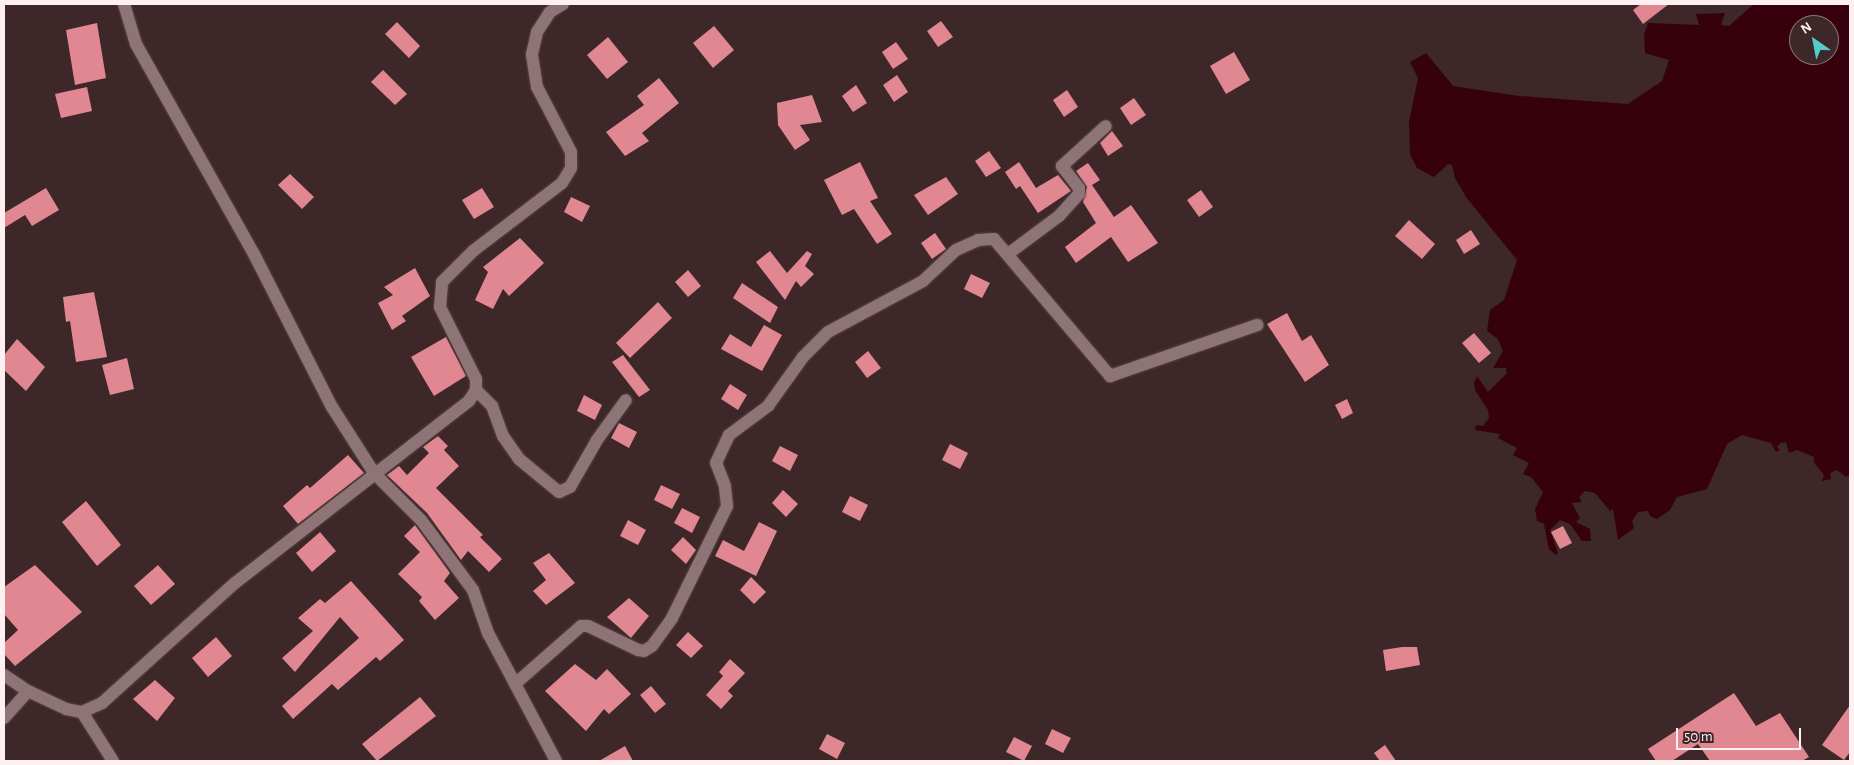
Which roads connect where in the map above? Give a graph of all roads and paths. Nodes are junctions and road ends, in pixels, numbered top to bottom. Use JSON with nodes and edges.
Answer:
{"nodes":[{"id":1,"x":124,"y":4,"type":"edge"},
{"id":2,"x":563,"y":4,"type":"edge"},
{"id":3,"x":1106,"y":126,"type":"dead end"},
{"id":4,"x":1008,"y":254,"type":"junction"},
{"id":5,"x":1257,"y":325,"type":"dead end"},
{"id":6,"x":476,"y":390,"type":"junction"},
{"id":7,"x":626,"y":400,"type":"dead end"},
{"id":8,"x":374,"y":473,"type":"junction"},
{"id":9,"x":4,"y":675,"type":"edge"},
{"id":10,"x":515,"y":684,"type":"junction"},
{"id":11,"x":28,"y":691,"type":"junction"},
{"id":12,"x":82,"y":712,"type":"junction"},
{"id":13,"x":4,"y":718,"type":"edge"},
{"id":14,"x":113,"y":761,"type":"edge"},
{"id":15,"x":556,"y":761,"type":"edge"}],
"edges":[{"from":1,"to":8,"type":"street"},
{"from":2,"to":6,"type":"street"},
{"from":3,"to":4,"type":"street"},
{"from":4,"to":5,"type":"street"},
{"from":4,"to":10,"type":"street"},
{"from":6,"to":7,"type":"street"},
{"from":6,"to":8,"type":"street"},
{"from":8,"to":10,"type":"street"},
{"from":8,"to":12,"type":"street"},
{"from":9,"to":11,"type":"street"},
{"from":10,"to":15,"type":"street"},
{"from":11,"to":12,"type":"street"},
{"from":11,"to":13,"type":"street"},
{"from":12,"to":14,"type":"street"}]}
